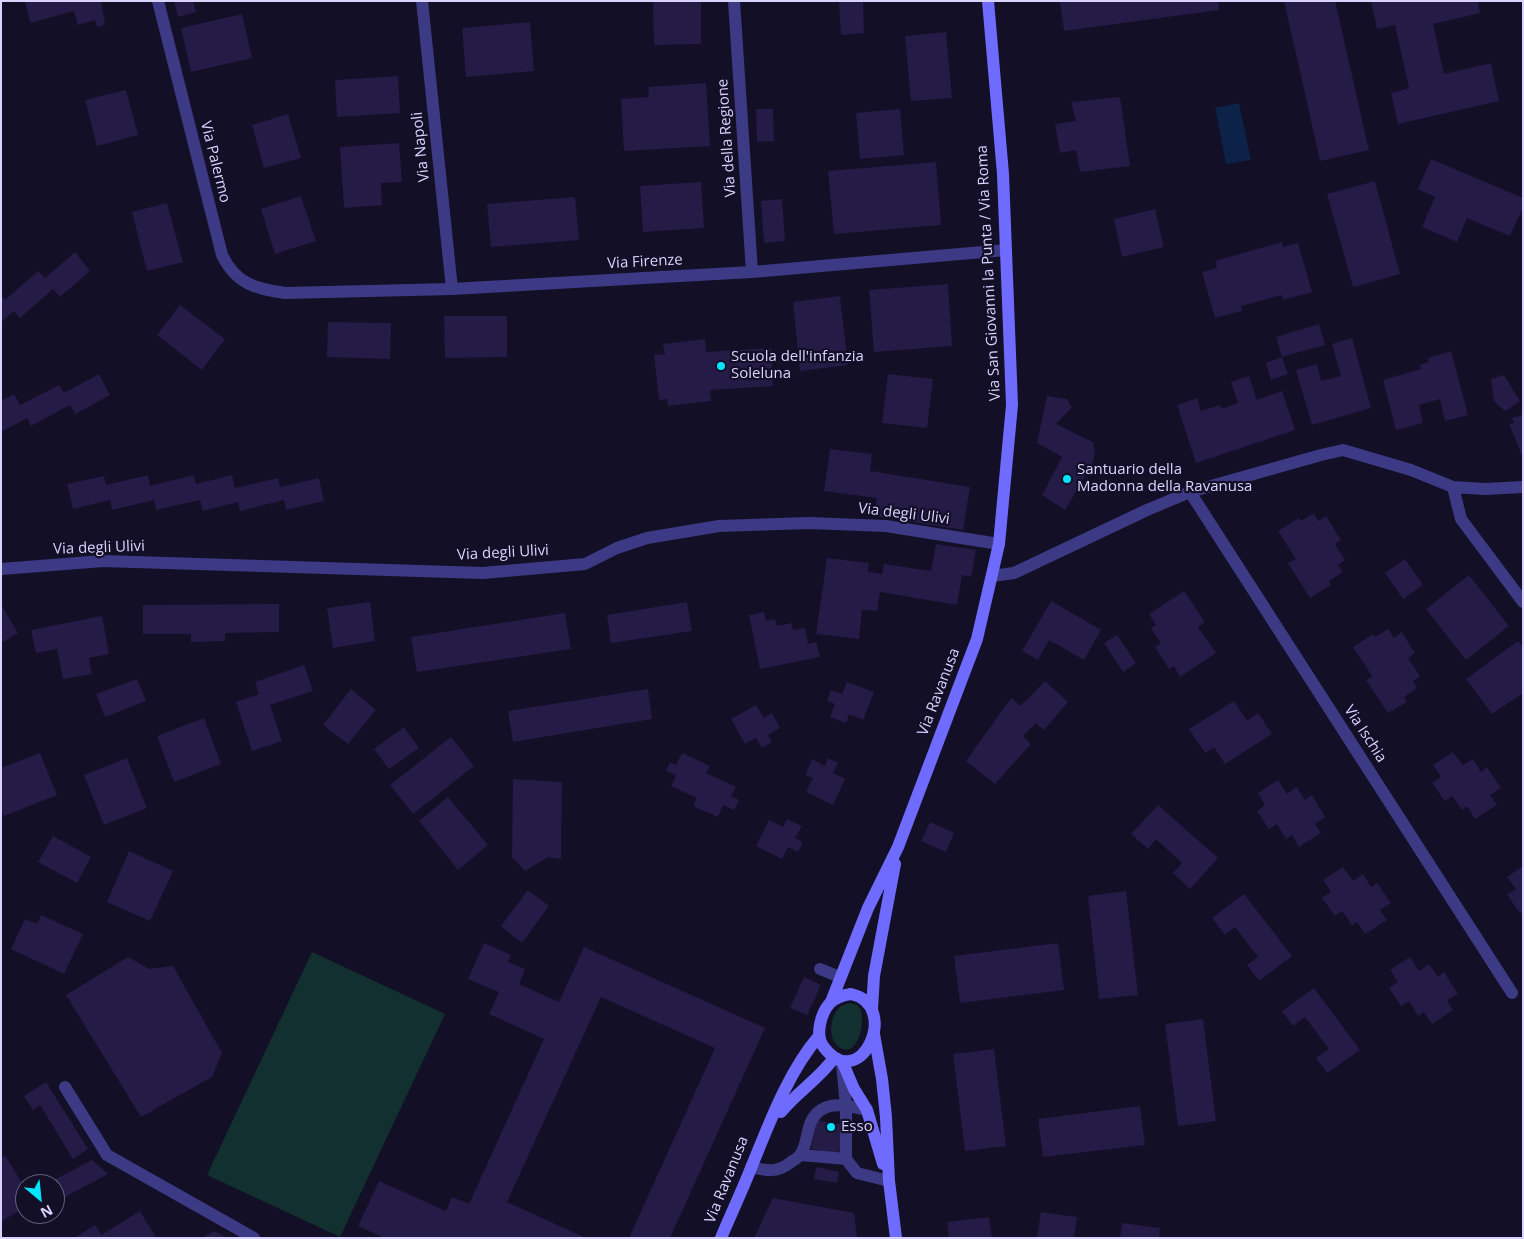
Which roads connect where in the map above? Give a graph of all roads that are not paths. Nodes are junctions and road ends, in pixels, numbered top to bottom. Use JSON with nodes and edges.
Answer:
{"nodes":[{"id":1,"x":158,"y":1,"type":"edge"},
{"id":2,"x":422,"y":1,"type":"edge"},
{"id":3,"x":734,"y":1,"type":"edge"},
{"id":4,"x":988,"y":1,"type":"edge"},
{"id":5,"x":1006,"y":250,"type":"junction"},
{"id":6,"x":752,"y":272,"type":"junction"},
{"id":7,"x":452,"y":289,"type":"junction"},
{"id":8,"x":285,"y":293,"type":"joint"},
{"id":9,"x":1453,"y":487,"type":"junction"},
{"id":10,"x":1523,"y":487,"type":"edge"},
{"id":11,"x":1190,"y":492,"type":"junction"},
{"id":12,"x":999,"y":544,"type":"junction"},
{"id":13,"x":1,"y":569,"type":"edge"},
{"id":14,"x":992,"y":576,"type":"junction"},
{"id":15,"x":1523,"y":602,"type":"edge"},
{"id":16,"x":898,"y":847,"type":"junction"},
{"id":17,"x":820,"y":969,"type":"dead end"},
{"id":18,"x":840,"y":977,"type":"junction"},
{"id":19,"x":1512,"y":994,"type":"dead end"},
{"id":20,"x":831,"y":1002,"type":"junction"},
{"id":21,"x":872,"y":1009,"type":"junction"},
{"id":22,"x":874,"y":1034,"type":"junction"},
{"id":23,"x":819,"y":1036,"type":"junction"},
{"id":24,"x":838,"y":1060,"type":"junction"},
{"id":25,"x":65,"y":1087,"type":"dead end"},
{"id":26,"x":846,"y":1106,"type":"junction"},
{"id":27,"x":867,"y":1110,"type":"junction"},
{"id":28,"x":763,"y":1134,"type":"junction"},
{"id":29,"x":801,"y":1155,"type":"junction"},
{"id":30,"x":846,"y":1159,"type":"junction"},
{"id":31,"x":751,"y":1167,"type":"junction"},
{"id":32,"x":889,"y":1181,"type":"junction"},
{"id":33,"x":254,"y":1238,"type":"edge"},
{"id":34,"x":721,"y":1238,"type":"edge"},
{"id":35,"x":896,"y":1238,"type":"edge"}],
"edges":[{"from":1,"to":8,"type":"street","name":"Via Palermo"},
{"from":2,"to":7,"type":"street","name":"Via Napoli"},
{"from":3,"to":6,"type":"street","name":"Via della Regione"},
{"from":4,"to":5,"type":"main road","name":"Via San Giovanni la Punta / Via Roma"},
{"from":5,"to":6,"type":"street","name":"Via Firenze"},
{"from":5,"to":12,"type":"main road","name":"Via San Giovanni la Punta / Via Roma"},
{"from":6,"to":7,"type":"street","name":"Via Firenze"},
{"from":7,"to":8,"type":"street","name":"Via Firenze"},
{"from":9,"to":10,"type":"street"},
{"from":9,"to":11,"type":"street"},
{"from":9,"to":15,"type":"street"},
{"from":11,"to":14,"type":"street"},
{"from":11,"to":19,"type":"street","name":"Via Ischia"},
{"from":12,"to":13,"type":"street","name":"Via degli Ulivi"},
{"from":12,"to":14,"type":"main road","name":"Via Ravanusa"},
{"from":14,"to":16,"type":"main road","name":"Via Ravanusa"},
{"from":16,"to":18,"type":"main road"},
{"from":16,"to":21,"type":"main road"},
{"from":17,"to":18,"type":"street"},
{"from":18,"to":20,"type":"main road"},
{"from":20,"to":21,"type":"main road"},
{"from":20,"to":23,"type":"main road"},
{"from":21,"to":22,"type":"main road"},
{"from":22,"to":24,"type":"main road"},
{"from":22,"to":32,"type":"main road"},
{"from":23,"to":24,"type":"main road"},
{"from":23,"to":28,"type":"main road"},
{"from":24,"to":26,"type":"street"},
{"from":24,"to":27,"type":"main road"},
{"from":24,"to":28,"type":"main road"},
{"from":25,"to":33,"type":"street"},
{"from":26,"to":27,"type":"street"},
{"from":26,"to":29,"type":"street"},
{"from":26,"to":30,"type":"street"},
{"from":27,"to":32,"type":"main road"},
{"from":28,"to":31,"type":"main road","name":"Via Ravanusa"},
{"from":29,"to":30,"type":"street"},
{"from":29,"to":31,"type":"street"},
{"from":30,"to":32,"type":"street"},
{"from":31,"to":34,"type":"main road","name":"Via Ravanusa"},
{"from":32,"to":35,"type":"main road"}]}
